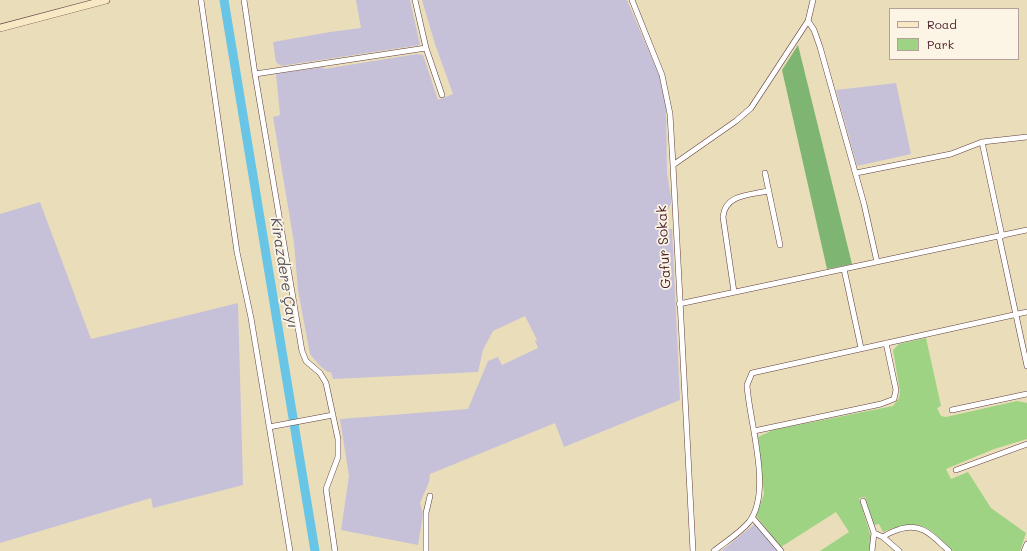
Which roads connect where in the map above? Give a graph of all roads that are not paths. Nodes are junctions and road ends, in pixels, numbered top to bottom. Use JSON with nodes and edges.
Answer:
{"nodes":[{"id":1,"x":106,"y":0,"type":"edge"},
{"id":2,"x":201,"y":0,"type":"edge"},
{"id":3,"x":244,"y":0,"type":"edge"},
{"id":4,"x":414,"y":0,"type":"edge"},
{"id":5,"x":632,"y":0,"type":"edge"},
{"id":6,"x":813,"y":0,"type":"edge"},
{"id":7,"x":808,"y":21,"type":"junction"},
{"id":8,"x":0,"y":27,"type":"edge"},
{"id":9,"x":426,"y":48,"type":"junction"},
{"id":10,"x":255,"y":74,"type":"junction"},
{"id":11,"x":442,"y":94,"type":"dead end"},
{"id":12,"x":1027,"y":137,"type":"edge"},
{"id":13,"x":982,"y":142,"type":"junction"},
{"id":14,"x":672,"y":166,"type":"junction"},
{"id":15,"x":765,"y":173,"type":"dead end"},
{"id":16,"x":856,"y":173,"type":"junction"},
{"id":17,"x":768,"y":191,"type":"junction"},
{"id":18,"x":1027,"y":230,"type":"edge"},
{"id":19,"x":1001,"y":236,"type":"junction"},
{"id":20,"x":780,"y":245,"type":"dead end"},
{"id":21,"x":876,"y":262,"type":"junction"},
{"id":22,"x":844,"y":269,"type":"junction"},
{"id":23,"x":734,"y":292,"type":"junction"},
{"id":24,"x":679,"y":304,"type":"junction"},
{"id":25,"x":1027,"y":312,"type":"edge"},
{"id":26,"x":1016,"y":315,"type":"junction"},
{"id":27,"x":886,"y":343,"type":"junction"},
{"id":28,"x":861,"y":348,"type":"junction"},
{"id":29,"x":1027,"y":366,"type":"edge"},
{"id":30,"x":1027,"y":394,"type":"edge"},
{"id":31,"x":952,"y":410,"type":"dead end"},
{"id":32,"x":331,"y":416,"type":"junction"},
{"id":33,"x":269,"y":427,"type":"junction"},
{"id":34,"x":754,"y":431,"type":"junction"},
{"id":35,"x":1027,"y":444,"type":"edge"},
{"id":36,"x":956,"y":470,"type":"dead end"},
{"id":37,"x":430,"y":496,"type":"dead end"},
{"id":38,"x":863,"y":501,"type":"dead end"},
{"id":39,"x":752,"y":517,"type":"junction"},
{"id":40,"x":874,"y":533,"type":"junction"},
{"id":41,"x":882,"y":537,"type":"junction"},
{"id":42,"x":1027,"y":544,"type":"edge"},
{"id":43,"x":290,"y":551,"type":"edge"},
{"id":44,"x":335,"y":551,"type":"edge"},
{"id":45,"x":426,"y":551,"type":"edge"},
{"id":46,"x":693,"y":551,"type":"edge"},
{"id":47,"x":714,"y":551,"type":"edge"},
{"id":48,"x":781,"y":551,"type":"edge"},
{"id":49,"x":872,"y":551,"type":"edge"},
{"id":50,"x":898,"y":551,"type":"edge"},
{"id":51,"x":949,"y":551,"type":"edge"},
{"id":52,"x":1024,"y":551,"type":"edge"}],
"edges":[{"from":1,"to":8,"type":"street"},
{"from":2,"to":33,"type":"street"},
{"from":3,"to":10,"type":"street"},
{"from":4,"to":9,"type":"street"},
{"from":5,"to":14,"type":"street","name":"Gafur Sokak"},
{"from":6,"to":7,"type":"street"},
{"from":7,"to":14,"type":"street"},
{"from":7,"to":16,"type":"street"},
{"from":9,"to":10,"type":"street"},
{"from":9,"to":11,"type":"street"},
{"from":10,"to":32,"type":"street"},
{"from":12,"to":13,"type":"street"},
{"from":13,"to":16,"type":"street"},
{"from":13,"to":19,"type":"street"},
{"from":14,"to":24,"type":"street","name":"Gafur Sokak"},
{"from":15,"to":17,"type":"street"},
{"from":16,"to":21,"type":"street"},
{"from":17,"to":20,"type":"street"},
{"from":17,"to":23,"type":"street"},
{"from":18,"to":19,"type":"street"},
{"from":19,"to":21,"type":"street"},
{"from":19,"to":26,"type":"street"},
{"from":21,"to":22,"type":"street"},
{"from":22,"to":23,"type":"street"},
{"from":22,"to":28,"type":"street"},
{"from":23,"to":24,"type":"street"},
{"from":24,"to":46,"type":"street","name":"Gafur Sokak"},
{"from":25,"to":26,"type":"street"},
{"from":26,"to":27,"type":"street"},
{"from":26,"to":29,"type":"street"},
{"from":27,"to":28,"type":"street"},
{"from":27,"to":34,"type":"street"},
{"from":28,"to":34,"type":"street"},
{"from":30,"to":31,"type":"street"},
{"from":32,"to":33,"type":"street"},
{"from":32,"to":44,"type":"street"},
{"from":33,"to":43,"type":"street"},
{"from":34,"to":39,"type":"street"},
{"from":35,"to":36,"type":"street"},
{"from":37,"to":45,"type":"street"},
{"from":38,"to":40,"type":"street"},
{"from":39,"to":47,"type":"street"},
{"from":39,"to":48,"type":"street"},
{"from":40,"to":41,"type":"street"},
{"from":40,"to":49,"type":"street"},
{"from":41,"to":50,"type":"street"},
{"from":41,"to":51,"type":"street"},
{"from":42,"to":52,"type":"street"}]}
